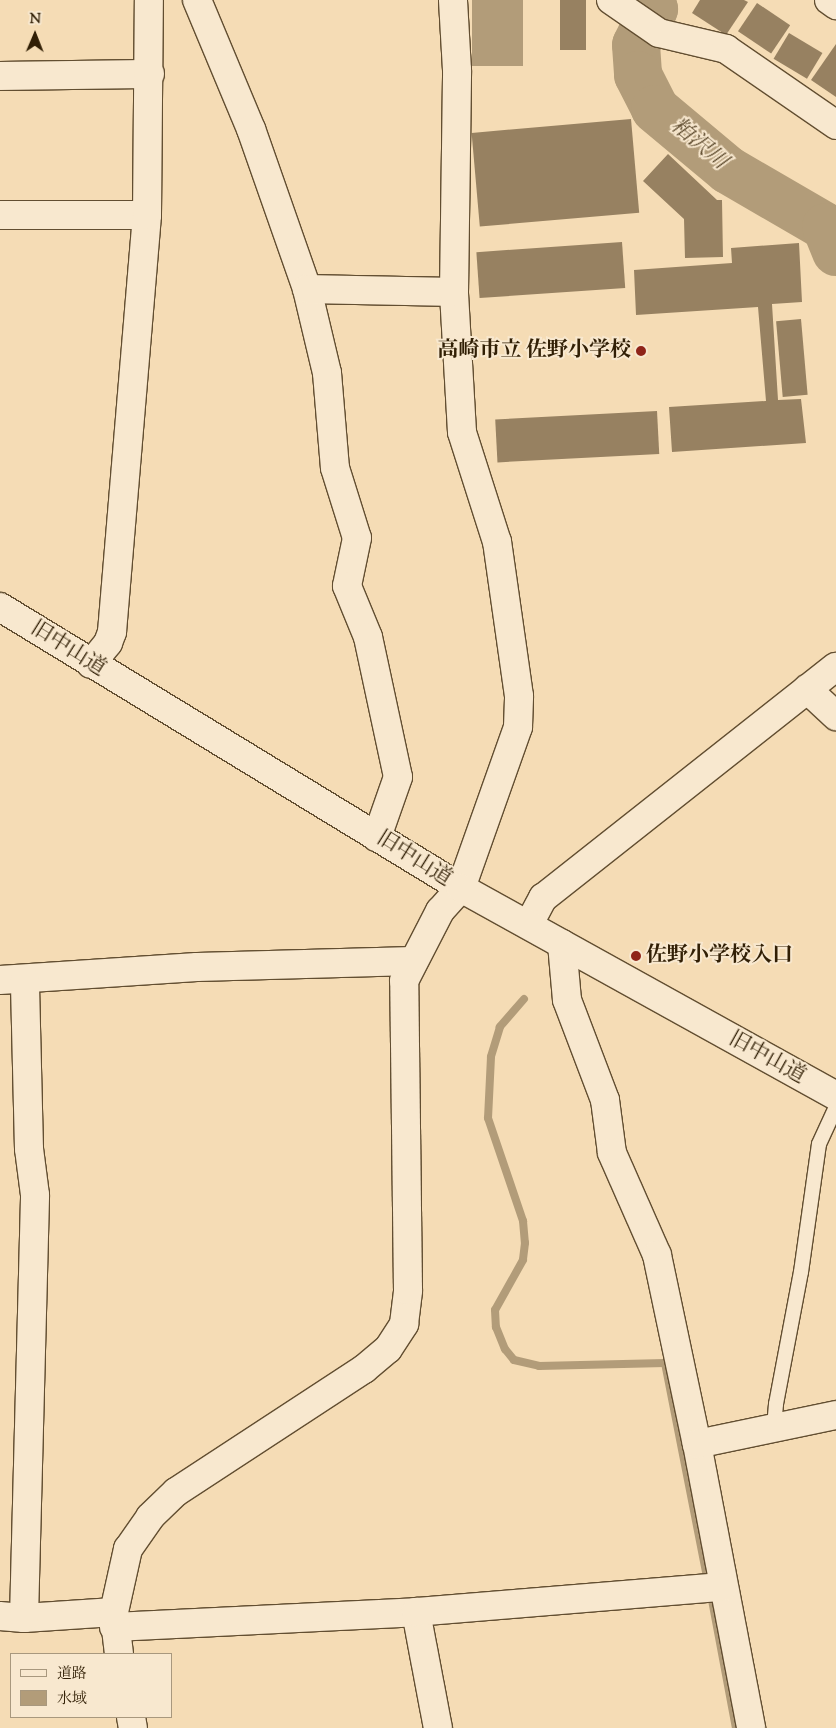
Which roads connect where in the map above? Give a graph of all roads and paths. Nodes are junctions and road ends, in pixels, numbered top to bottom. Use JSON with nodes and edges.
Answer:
{"nodes":[{"id":1,"x":149,"y":0,"type":"edge"},
{"id":2,"x":197,"y":0,"type":"edge"},
{"id":3,"x":452,"y":0,"type":"edge"},
{"id":4,"x":611,"y":0,"type":"edge"},
{"id":5,"x":829,"y":0,"type":"edge"},
{"id":6,"x":836,"y":6,"type":"edge"},
{"id":7,"x":150,"y":74,"type":"junction"},
{"id":8,"x":0,"y":76,"type":"edge"},
{"id":9,"x":836,"y":125,"type":"edge"},
{"id":10,"x":0,"y":215,"type":"edge"},
{"id":11,"x":147,"y":215,"type":"junction"},
{"id":12,"x":307,"y":289,"type":"junction"},
{"id":13,"x":454,"y":292,"type":"junction"},
{"id":14,"x":0,"y":608,"type":"edge"},
{"id":15,"x":91,"y":664,"type":"junction"},
{"id":16,"x":836,"y":667,"type":"edge"},
{"id":17,"x":807,"y":690,"type":"junction"},
{"id":18,"x":836,"y":716,"type":"edge"},
{"id":19,"x":377,"y":837,"type":"junction"},
{"id":20,"x":461,"y":888,"type":"junction"},
{"id":21,"x":529,"y":924,"type":"junction"},
{"id":22,"x":562,"y":944,"type":"junction"},
{"id":23,"x":413,"y":961,"type":"junction"},
{"id":24,"x":12,"y":980,"type":"edge"},
{"id":25,"x":836,"y":1096,"type":"edge"},
{"id":26,"x":836,"y":1107,"type":"edge"},
{"id":27,"x":836,"y":1415,"type":"edge"},
{"id":28,"x":774,"y":1427,"type":"junction"},
{"id":29,"x":697,"y":1444,"type":"junction"},
{"id":30,"x":723,"y":1587,"type":"junction"},
{"id":31,"x":416,"y":1612,"type":"junction"},
{"id":32,"x":12,"y":1617,"type":"edge"},
{"id":33,"x":114,"y":1620,"type":"junction"},
{"id":34,"x":119,"y":1653,"type":"edge"},
{"id":35,"x":438,"y":1728,"type":"edge"},
{"id":36,"x":750,"y":1728,"type":"edge"}],
"edges":[{"from":1,"to":7,"type":"street"},
{"from":2,"to":12,"type":"street"},
{"from":3,"to":13,"type":"street"},
{"from":4,"to":9,"type":"street"},
{"from":5,"to":6,"type":"street"},
{"from":7,"to":8,"type":"street"},
{"from":7,"to":11,"type":"street"},
{"from":10,"to":11,"type":"street"},
{"from":11,"to":15,"type":"street"},
{"from":12,"to":13,"type":"street"},
{"from":12,"to":19,"type":"street"},
{"from":13,"to":20,"type":"street"},
{"from":14,"to":15,"type":"street","name":"旧中山道"},
{"from":15,"to":19,"type":"street","name":"旧中山道"},
{"from":16,"to":17,"type":"street"},
{"from":17,"to":18,"type":"street"},
{"from":17,"to":21,"type":"street"},
{"from":19,"to":20,"type":"street","name":"旧中山道"},
{"from":20,"to":21,"type":"street","name":"旧中山道"},
{"from":20,"to":23,"type":"street"},
{"from":21,"to":22,"type":"street","name":"旧中山道"},
{"from":22,"to":25,"type":"street","name":"旧中山道"},
{"from":22,"to":29,"type":"street"},
{"from":23,"to":24,"type":"street"},
{"from":23,"to":33,"type":"street"},
{"from":24,"to":32,"type":"street"},
{"from":26,"to":28,"type":"lane"},
{"from":27,"to":28,"type":"street"},
{"from":28,"to":29,"type":"street"},
{"from":29,"to":30,"type":"street"},
{"from":30,"to":31,"type":"street"},
{"from":30,"to":36,"type":"street"},
{"from":31,"to":33,"type":"street"},
{"from":31,"to":35,"type":"street"},
{"from":32,"to":33,"type":"street"},
{"from":33,"to":34,"type":"street"}]}
